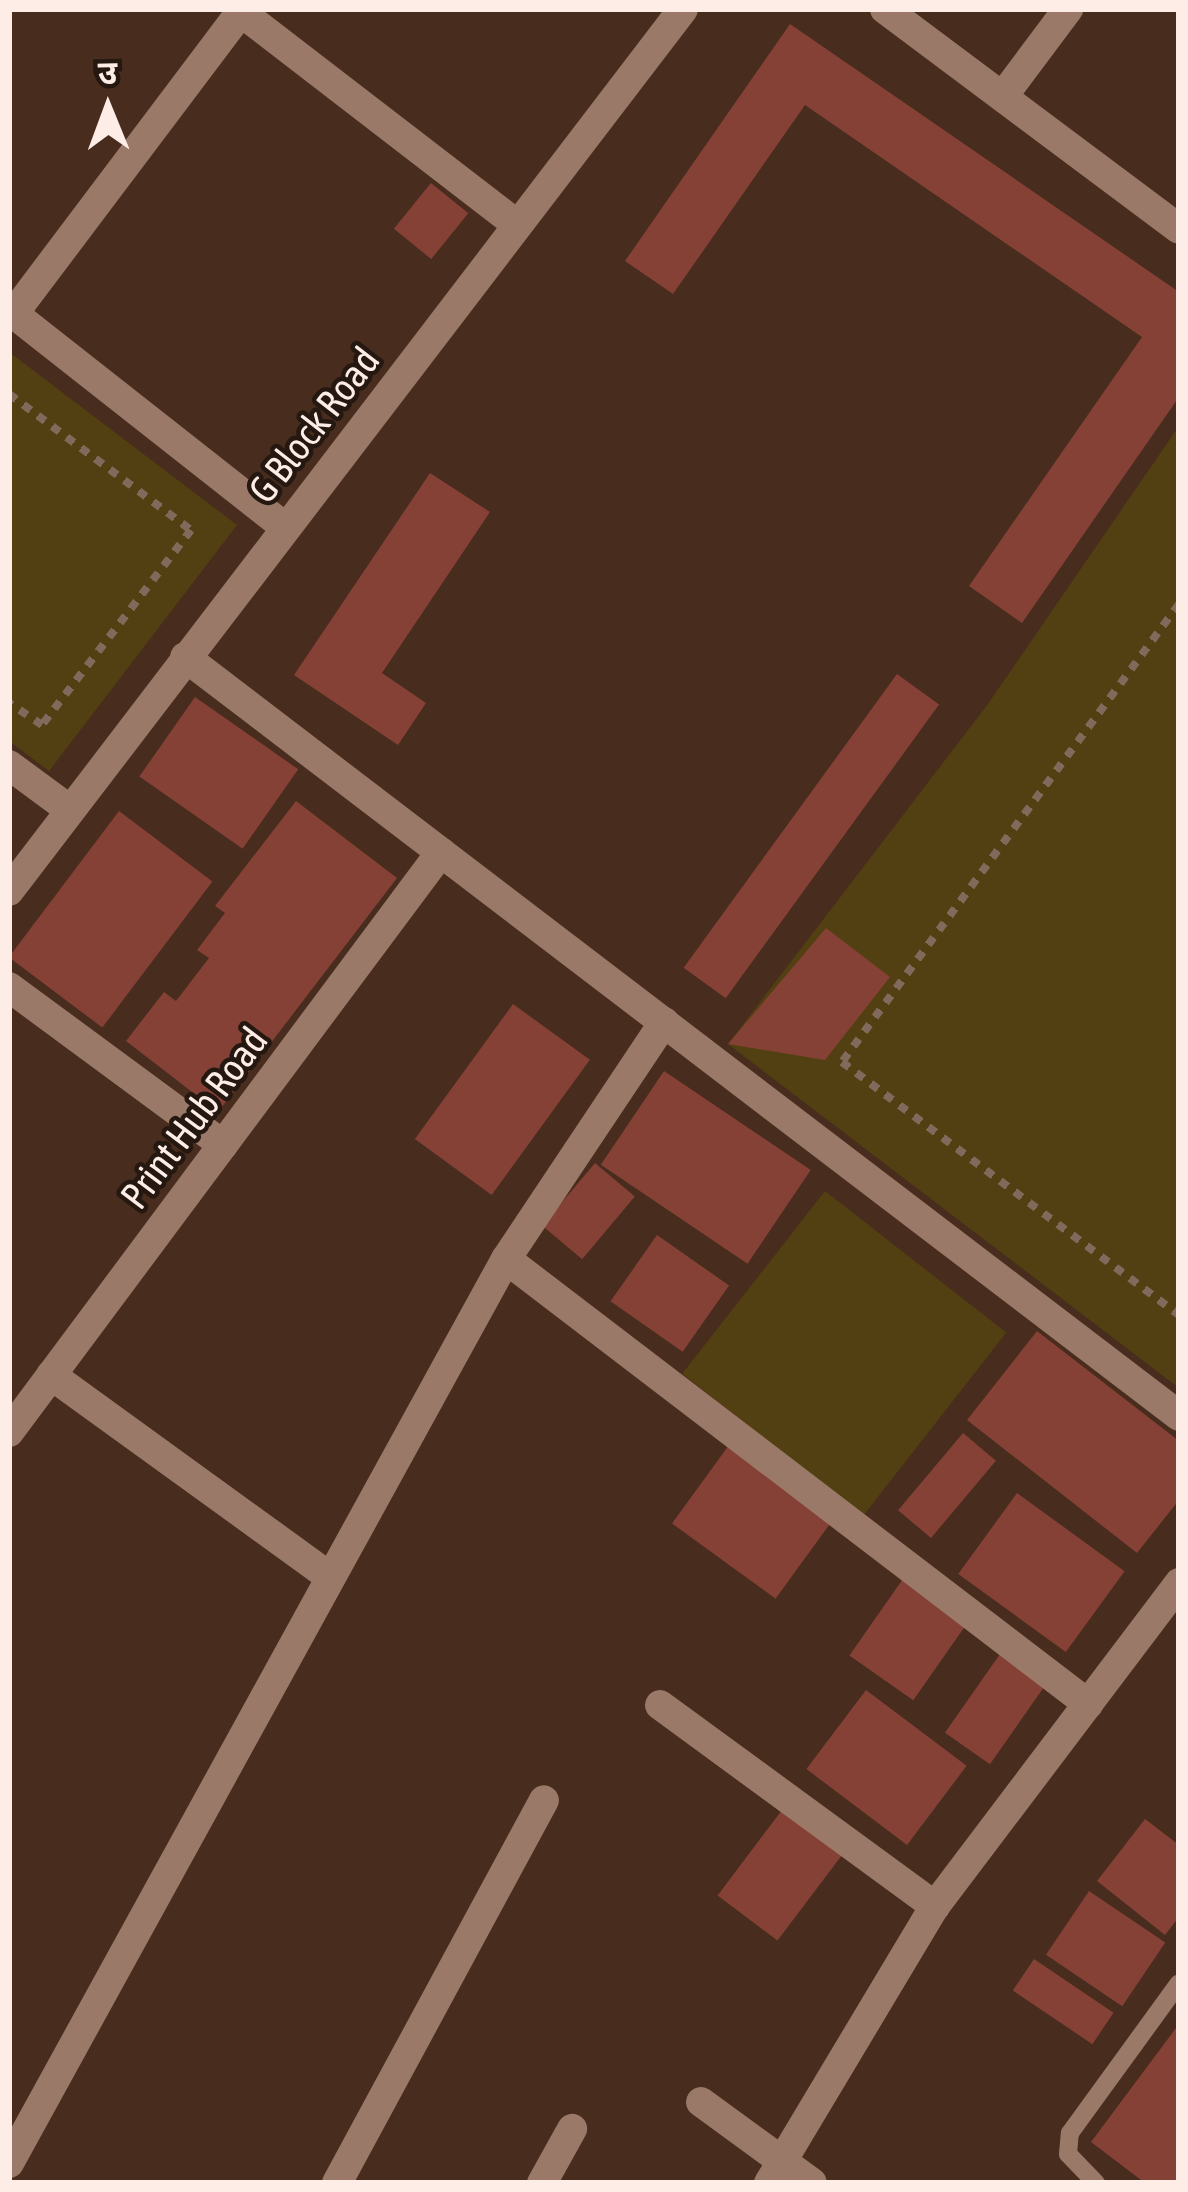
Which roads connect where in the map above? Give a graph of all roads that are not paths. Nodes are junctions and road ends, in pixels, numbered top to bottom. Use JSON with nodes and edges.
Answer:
{"nodes":[{"id":1,"x":683,"y":9,"type":"edge"},
{"id":2,"x":885,"y":9,"type":"edge"},
{"id":3,"x":1068,"y":9,"type":"edge"},
{"id":4,"x":240,"y":10,"type":"edge"},
{"id":5,"x":1003,"y":96,"type":"junction"},
{"id":6,"x":517,"y":226,"type":"junction"},
{"id":7,"x":1179,"y":229,"type":"edge"},
{"id":8,"x":11,"y":311,"type":"edge"},
{"id":9,"x":285,"y":527,"type":"junction"},
{"id":10,"x":185,"y":657,"type":"junction"},
{"id":11,"x":9,"y":765,"type":"edge"},
{"id":12,"x":70,"y":810,"type":"junction"},
{"id":13,"x":440,"y":852,"type":"junction"},
{"id":14,"x":9,"y":891,"type":"edge"},
{"id":15,"x":9,"y":987,"type":"edge"},
{"id":16,"x":664,"y":1022,"type":"junction"},
{"id":17,"x":223,"y":1144,"type":"junction"},
{"id":18,"x":506,"y":1259,"type":"junction"},
{"id":19,"x":51,"y":1375,"type":"junction"},
{"id":20,"x":1179,"y":1416,"type":"edge"},
{"id":21,"x":9,"y":1432,"type":"edge"},
{"id":22,"x":326,"y":1574,"type":"junction"},
{"id":23,"x":1179,"y":1583,"type":"edge"},
{"id":24,"x":1088,"y":1704,"type":"junction"},
{"id":25,"x":660,"y":1705,"type":"dead end"},
{"id":26,"x":544,"y":1800,"type":"dead end"},
{"id":27,"x":935,"y":1906,"type":"junction"},
{"id":28,"x":1179,"y":1983,"type":"edge"},
{"id":29,"x":701,"y":2102,"type":"dead end"},
{"id":30,"x":572,"y":2129,"type":"dead end"},
{"id":31,"x":9,"y":2163,"type":"edge"},
{"id":32,"x":775,"y":2173,"type":"edge"},
{"id":33,"x":337,"y":2183,"type":"edge"},
{"id":34,"x":542,"y":2183,"type":"edge"},
{"id":35,"x":812,"y":2183,"type":"edge"},
{"id":36,"x":1096,"y":2183,"type":"edge"}],
"edges":[{"from":1,"to":6,"type":"street","name":"G Block Road"},
{"from":2,"to":5,"type":"street"},
{"from":3,"to":5,"type":"street"},
{"from":4,"to":6,"type":"street"},
{"from":4,"to":8,"type":"street"},
{"from":5,"to":7,"type":"street"},
{"from":6,"to":9,"type":"street","name":"G Block Road"},
{"from":8,"to":9,"type":"street"},
{"from":9,"to":10,"type":"street","name":"G Block Road"},
{"from":10,"to":12,"type":"street","name":"G Block Road"},
{"from":10,"to":13,"type":"street"},
{"from":11,"to":12,"type":"street"},
{"from":12,"to":14,"type":"street","name":"G Block Road"},
{"from":13,"to":16,"type":"street"},
{"from":13,"to":17,"type":"street","name":"Print Hub Road"},
{"from":15,"to":17,"type":"street"},
{"from":16,"to":18,"type":"street"},
{"from":16,"to":20,"type":"street"},
{"from":17,"to":19,"type":"street","name":"Print Hub Road"},
{"from":18,"to":22,"type":"street"},
{"from":18,"to":24,"type":"street"},
{"from":19,"to":21,"type":"street","name":"Print Hub Road"},
{"from":19,"to":22,"type":"street"},
{"from":22,"to":31,"type":"street"},
{"from":23,"to":24,"type":"street"},
{"from":24,"to":27,"type":"street"},
{"from":25,"to":27,"type":"street"},
{"from":26,"to":33,"type":"street"},
{"from":27,"to":32,"type":"street"},
{"from":28,"to":36,"type":"lane"},
{"from":29,"to":32,"type":"street"},
{"from":30,"to":34,"type":"street"},
{"from":32,"to":35,"type":"street"}]}
